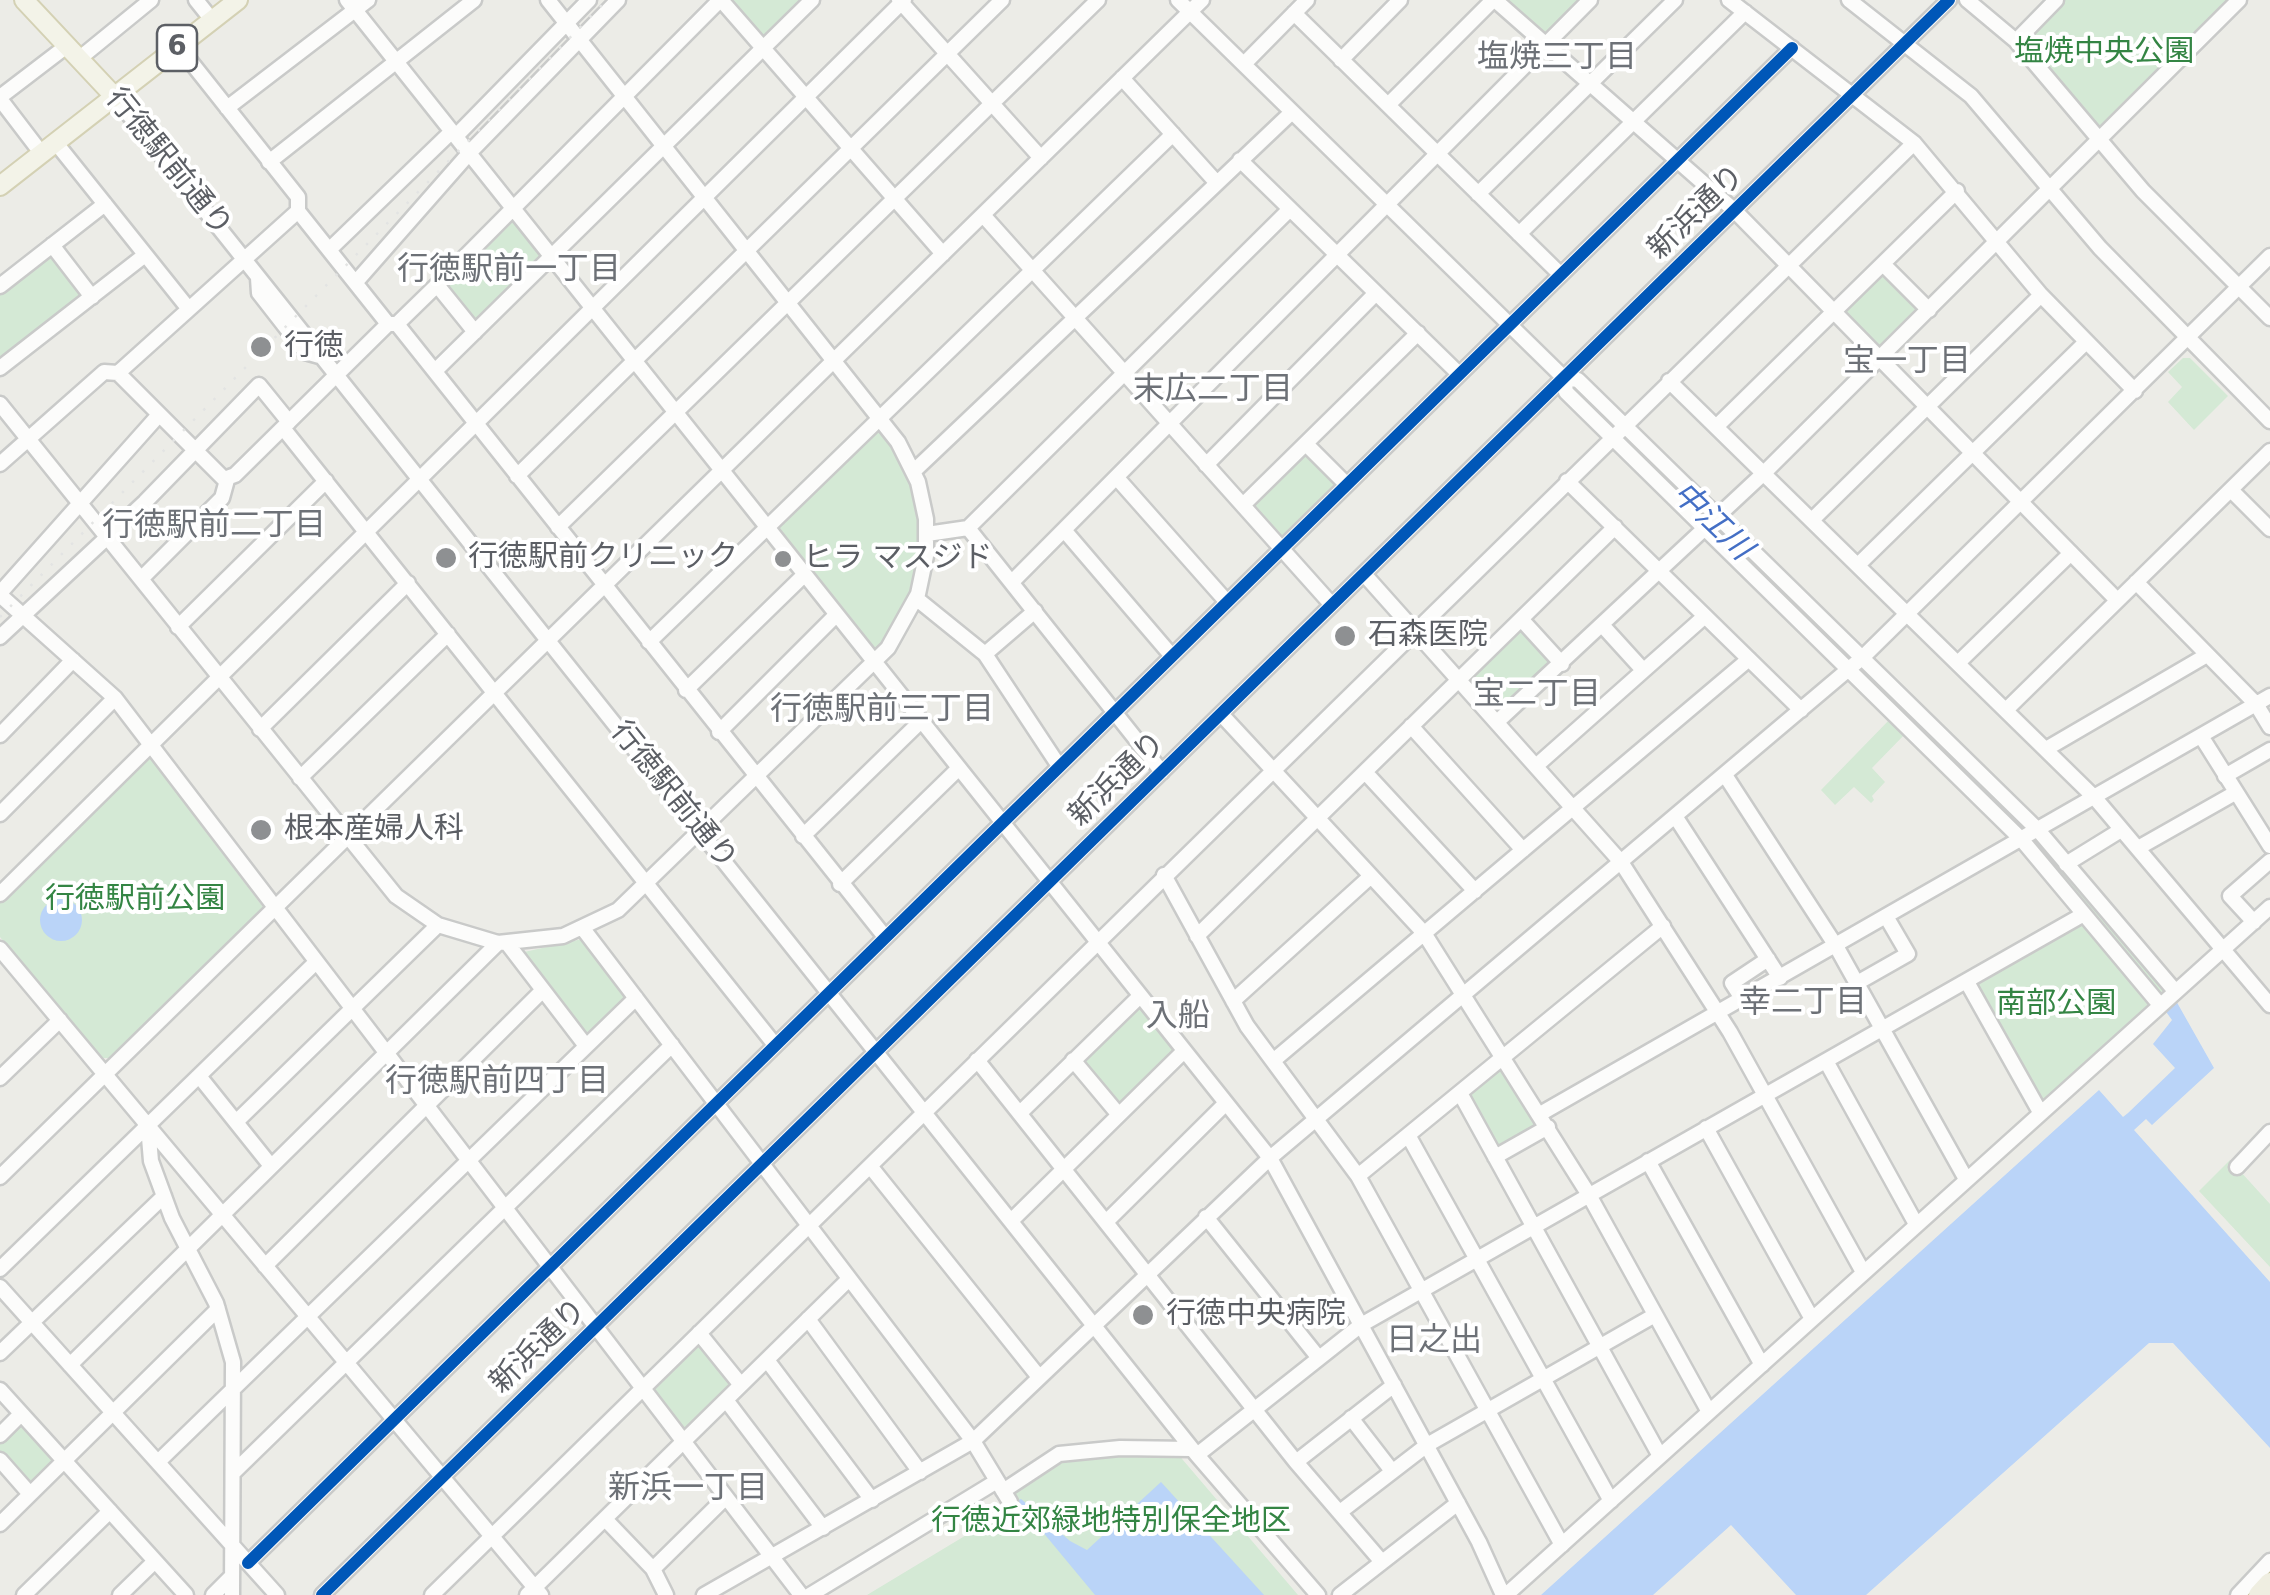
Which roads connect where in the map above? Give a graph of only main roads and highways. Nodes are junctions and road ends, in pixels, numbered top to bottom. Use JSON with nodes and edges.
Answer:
{"nodes":[{"id":1,"x":238,"y":0,"type":"edge"},
{"id":2,"x":36,"y":4,"type":"edge"},
{"id":3,"x":114,"y":96,"type":"junction"},
{"id":4,"x":0,"y":186,"type":"edge"},
{"id":5,"x":2270,"y":1583,"type":"edge"},
{"id":6,"x":2259,"y":1595,"type":"edge"}],
"edges":[{"from":1,"to":3,"type":"main road","number":"6"},
{"from":2,"to":3,"type":"main road","name":"行徳駅前通り"},
{"from":3,"to":4,"type":"main road","number":"6"},
{"from":5,"to":6,"type":"highway"}]}
